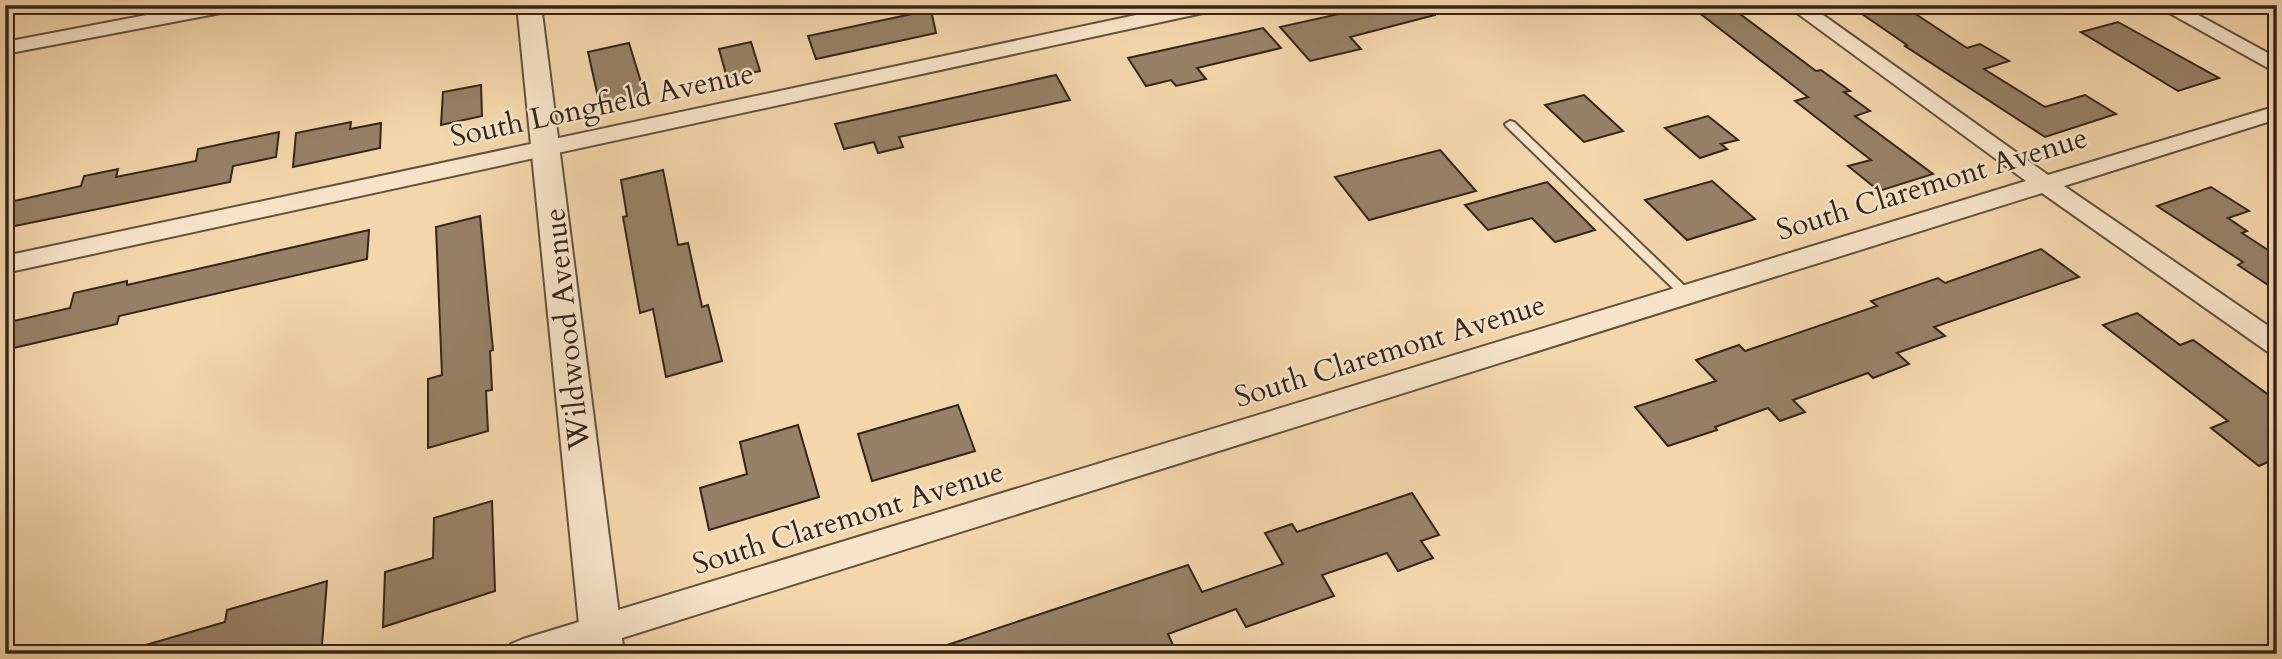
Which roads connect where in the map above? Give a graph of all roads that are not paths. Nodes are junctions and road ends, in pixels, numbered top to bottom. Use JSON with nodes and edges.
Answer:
{"nodes":[{"id":1,"x":231,"y":5,"type":"edge"},
{"id":2,"x":529,"y":5,"type":"edge"},
{"id":3,"x":1212,"y":5,"type":"edge"},
{"id":4,"x":1796,"y":5,"type":"edge"},
{"id":5,"x":2165,"y":5,"type":"edge"},
{"id":6,"x":5,"y":48,"type":"edge"},
{"id":7,"x":2277,"y":67,"type":"edge"},
{"id":8,"x":2277,"y":112,"type":"edge"},
{"id":9,"x":1510,"y":124,"type":"dead end"},
{"id":10,"x":547,"y":149,"type":"junction"},
{"id":11,"x":2046,"y":184,"type":"junction"},
{"id":12,"x":5,"y":265,"type":"edge"},
{"id":13,"x":1687,"y":295,"type":"junction"},
{"id":14,"x":2277,"y":345,"type":"edge"},
{"id":15,"x":601,"y":642,"type":"edge"},
{"id":16,"x":523,"y":654,"type":"edge"}],
"edges":[{"from":1,"to":6,"type":"street"},
{"from":2,"to":10,"type":"street","name":"Wildwood Avenue"},
{"from":3,"to":10,"type":"street","name":"South Longfield Avenue"},
{"from":4,"to":11,"type":"street"},
{"from":5,"to":7,"type":"street"},
{"from":8,"to":11,"type":"street","name":"South Claremont Avenue"},
{"from":9,"to":13,"type":"lane"},
{"from":10,"to":12,"type":"street","name":"South Longfield Avenue"},
{"from":10,"to":15,"type":"street","name":"Wildwood Avenue"},
{"from":11,"to":13,"type":"street","name":"South Claremont Avenue"},
{"from":11,"to":14,"type":"street"},
{"from":13,"to":15,"type":"street","name":"South Claremont Avenue"},
{"from":15,"to":16,"type":"street","name":"South Claremont Avenue"}]}
